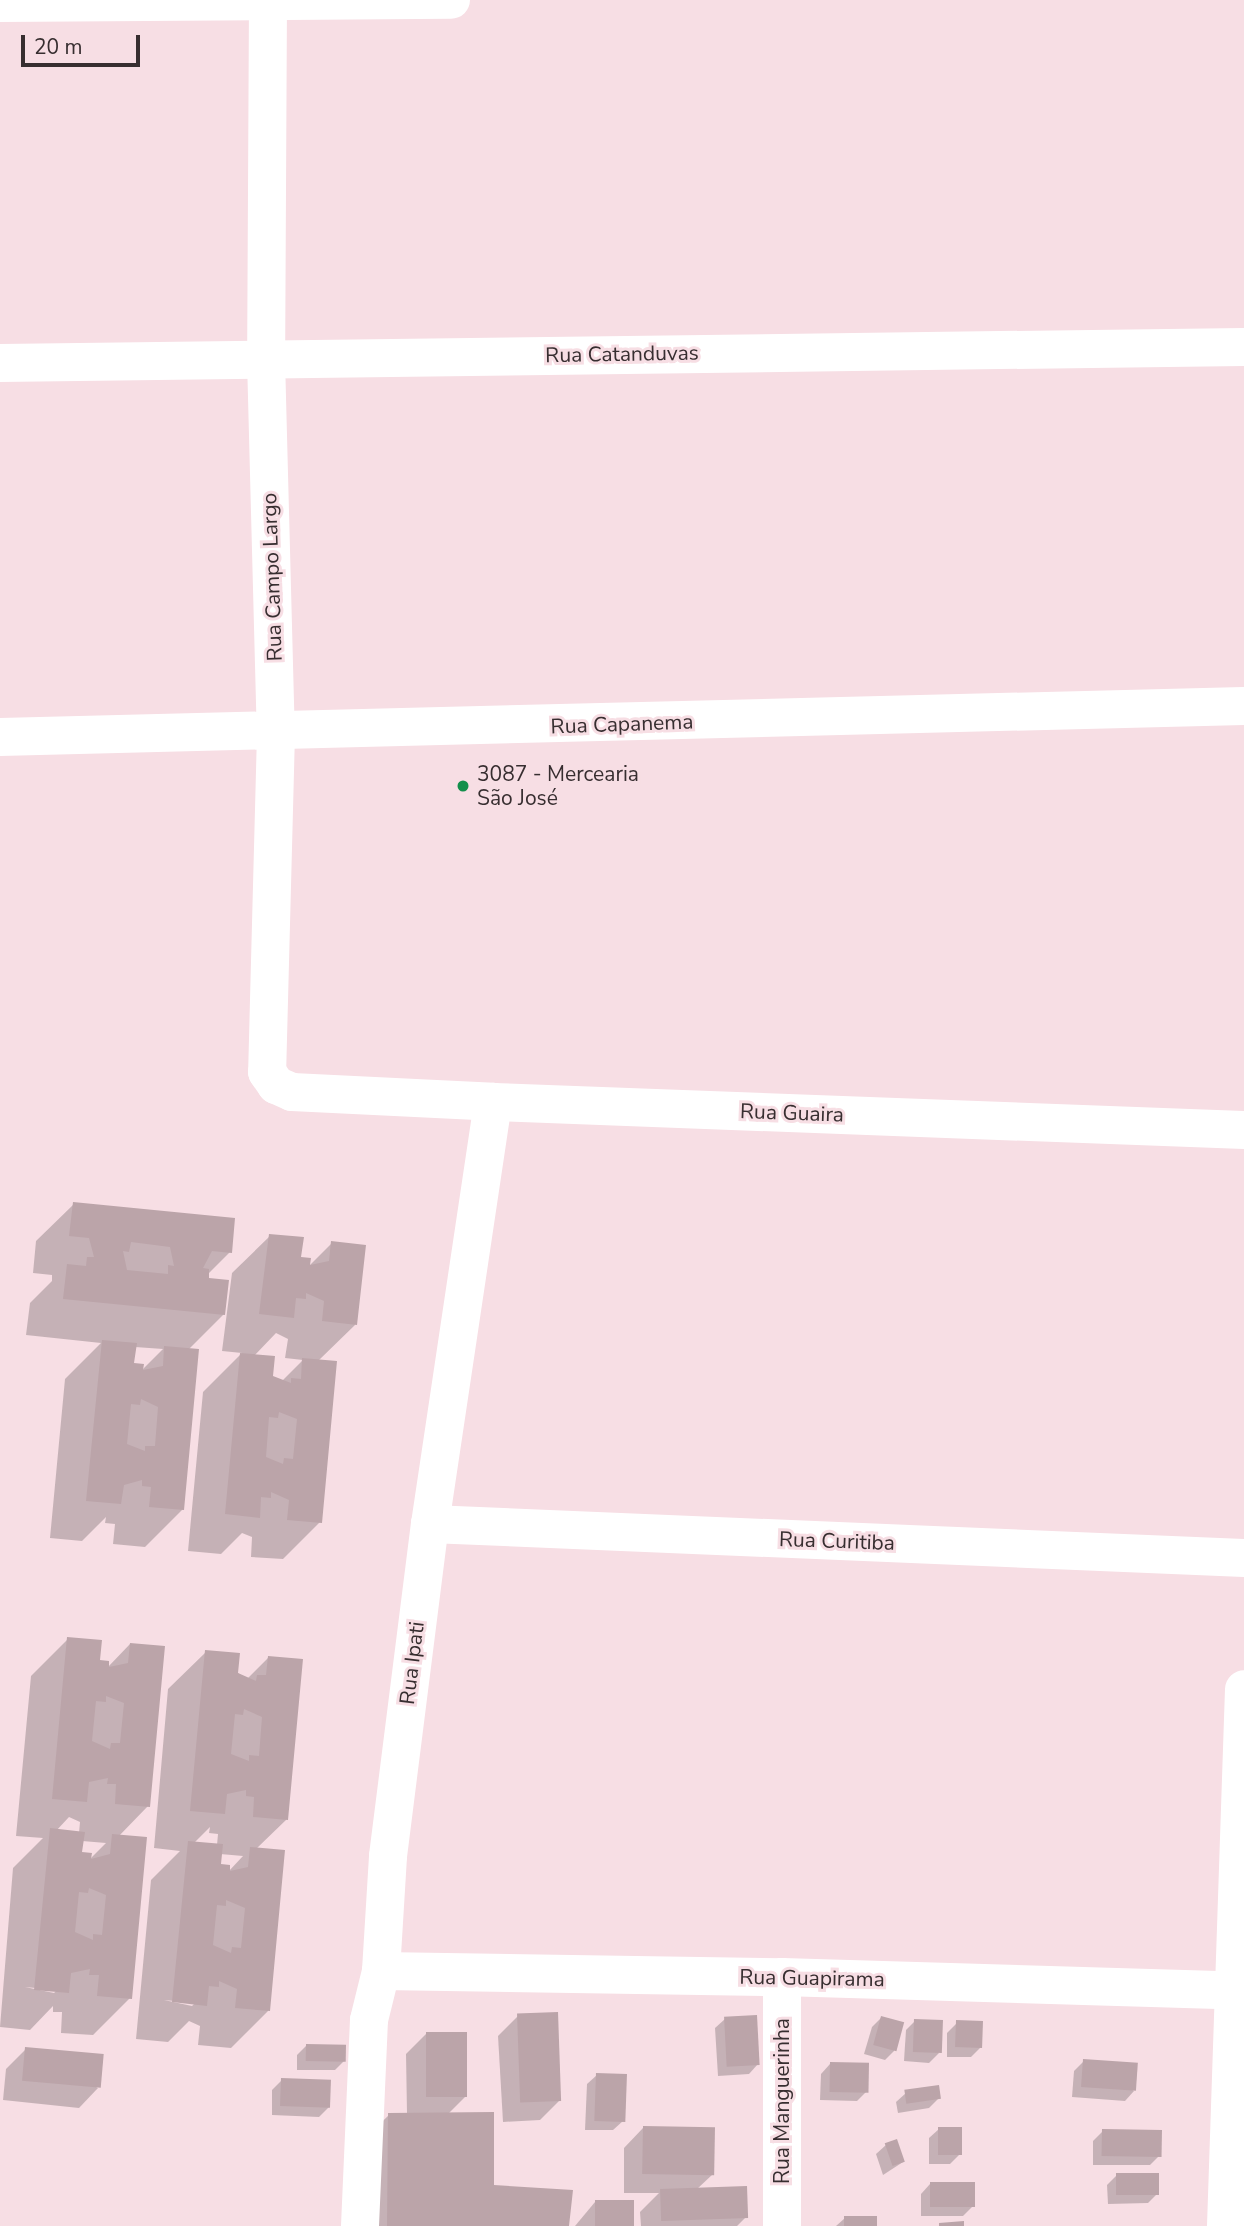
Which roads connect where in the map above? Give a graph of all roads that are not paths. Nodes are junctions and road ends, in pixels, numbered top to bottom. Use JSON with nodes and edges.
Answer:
{"nodes":[{"id":1,"x":451,"y":0,"type":"edge"},
{"id":2,"x":268,"y":1,"type":"edge"},
{"id":3,"x":0,"y":3,"type":"edge"},
{"id":4,"x":1244,"y":347,"type":"edge"},
{"id":5,"x":266,"y":359,"type":"junction"},
{"id":6,"x":0,"y":363,"type":"edge"},
{"id":7,"x":1244,"y":706,"type":"edge"},
{"id":8,"x":276,"y":733,"type":"junction"},
{"id":9,"x":0,"y":737,"type":"edge"},
{"id":10,"x":341,"y":1095,"type":"joint"},
{"id":11,"x":494,"y":1102,"type":"junction"},
{"id":12,"x":1244,"y":1130,"type":"edge"},
{"id":13,"x":430,"y":1524,"type":"junction"},
{"id":14,"x":1244,"y":1558,"type":"edge"},
{"id":15,"x":1244,"y":1689,"type":"edge"},
{"id":16,"x":380,"y":1971,"type":"junction"},
{"id":17,"x":782,"y":1977,"type":"junction"},
{"id":18,"x":1238,"y":1991,"type":"edge"},
{"id":19,"x":360,"y":2226,"type":"edge"},
{"id":20,"x":782,"y":2226,"type":"edge"},
{"id":21,"x":1226,"y":2226,"type":"edge"}],
"edges":[{"from":1,"to":2,"type":"street"},
{"from":2,"to":3,"type":"street"},
{"from":2,"to":5,"type":"street","name":"Rua Campo Largo"},
{"from":4,"to":5,"type":"street","name":"Rua Catanduvas"},
{"from":5,"to":6,"type":"street","name":"Rua Catanduvas"},
{"from":5,"to":8,"type":"street","name":"Rua Campo Largo"},
{"from":7,"to":8,"type":"street","name":"Rua Capanema"},
{"from":8,"to":9,"type":"street","name":"Rua Capanema"},
{"from":8,"to":10,"type":"street","name":"Rua Campo Largo"},
{"from":10,"to":11,"type":"street","name":"Rua Guaira"},
{"from":11,"to":12,"type":"street","name":"Rua Guaira"},
{"from":11,"to":13,"type":"street","name":"Rua Ipati"},
{"from":13,"to":14,"type":"street","name":"Rua Curitiba"},
{"from":13,"to":16,"type":"street","name":"Rua Ipati"},
{"from":15,"to":18,"type":"street"},
{"from":16,"to":17,"type":"street","name":"Rua Guapirama"},
{"from":16,"to":19,"type":"street","name":"Rua Ipati"},
{"from":17,"to":18,"type":"street","name":"Rua Guapirama"},
{"from":17,"to":20,"type":"street","name":"Rua Manguerinha"},
{"from":18,"to":21,"type":"street"}]}
